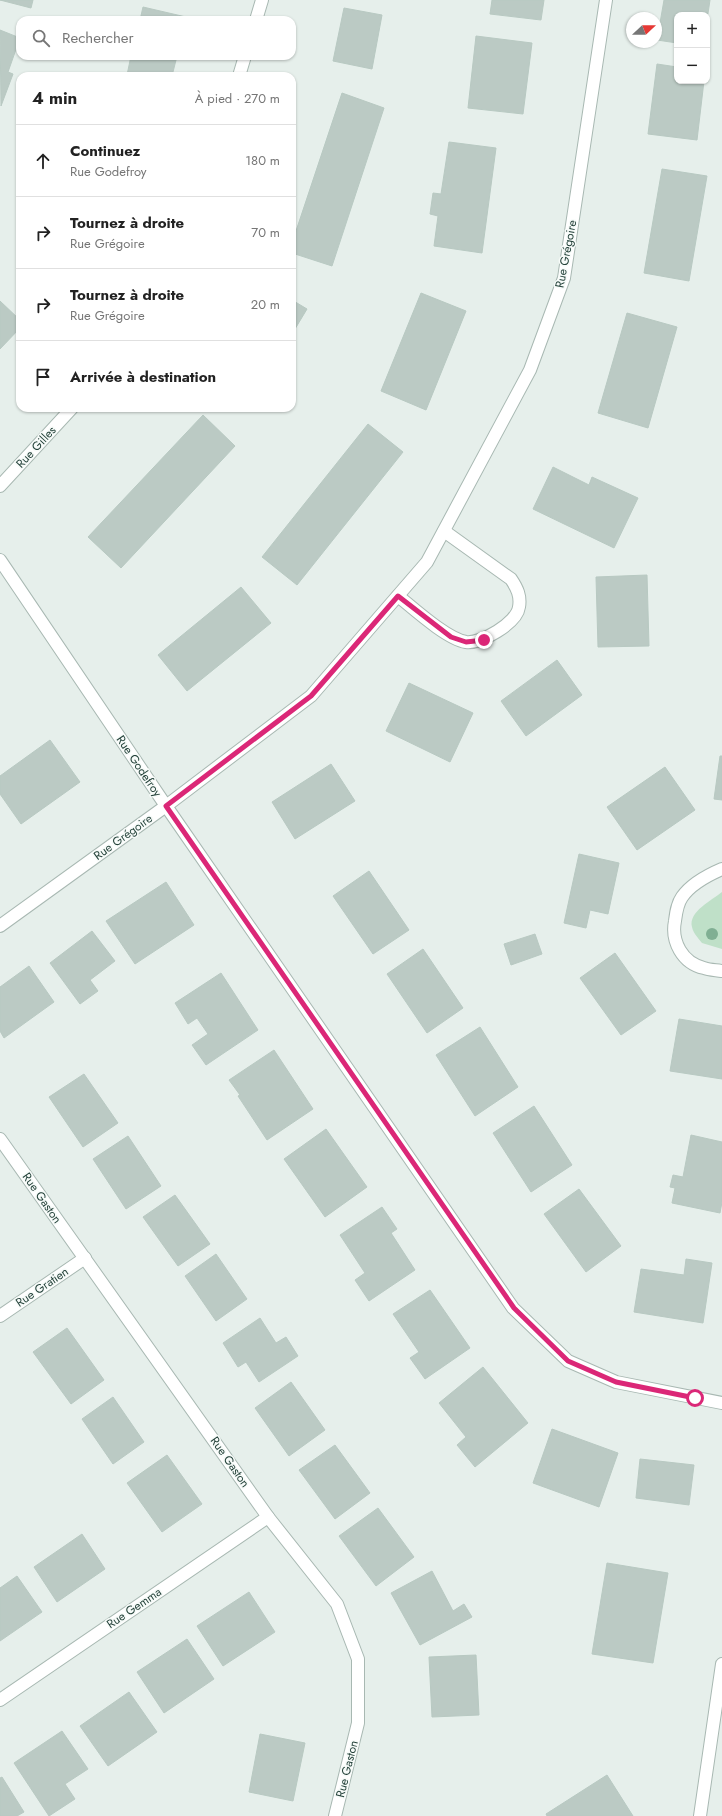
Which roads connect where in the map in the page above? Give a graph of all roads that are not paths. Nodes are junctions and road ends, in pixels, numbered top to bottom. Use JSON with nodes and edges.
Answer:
{"nodes":[{"id":1,"x":262,"y":0,"type":"edge"},
{"id":2,"x":606,"y":0,"type":"edge"},
{"id":3,"x":257,"y":16,"type":"edge"},
{"id":4,"x":244,"y":60,"type":"edge"},
{"id":5,"x":240,"y":72,"type":"edge"},
{"id":6,"x":68,"y":412,"type":"edge"},
{"id":7,"x":0,"y":486,"type":"edge"},
{"id":8,"x":444,"y":531,"type":"junction"},
{"id":9,"x":0,"y":560,"type":"edge"},
{"id":10,"x":398,"y":596,"type":"junction"},
{"id":11,"x":166,"y":806,"type":"junction"},
{"id":12,"x":722,"y":869,"type":"edge"},
{"id":13,"x":0,"y":926,"type":"edge"},
{"id":14,"x":722,"y":971,"type":"edge"},
{"id":15,"x":0,"y":1139,"type":"edge"},
{"id":16,"x":85,"y":1258,"type":"junction"},
{"id":17,"x":0,"y":1316,"type":"edge"},
{"id":18,"x":722,"y":1403,"type":"edge"},
{"id":19,"x":268,"y":1517,"type":"junction"},
{"id":20,"x":722,"y":1664,"type":"edge"},
{"id":21,"x":0,"y":1700,"type":"edge"},
{"id":22,"x":335,"y":1816,"type":"edge"},
{"id":23,"x":700,"y":1816,"type":"edge"}],
"edges":[{"from":1,"to":3,"type":"street"},
{"from":2,"to":8,"type":"street","name":"Rue Grégoire"},
{"from":4,"to":5,"type":"street"},
{"from":6,"to":7,"type":"street","name":"Rue Gilles"},
{"from":8,"to":10,"type":"street","name":"Rue Grégoire"},
{"from":8,"to":10,"type":"street"},
{"from":9,"to":11,"type":"street","name":"Rue Godefroy"},
{"from":10,"to":11,"type":"street","name":"Rue Grégoire"},
{"from":11,"to":13,"type":"street","name":"Rue Grégoire"},
{"from":11,"to":18,"type":"street","name":"Rue Godefroy"},
{"from":12,"to":14,"type":"street"},
{"from":15,"to":16,"type":"street","name":"Rue Gaston"},
{"from":16,"to":17,"type":"street","name":"Rue Gratien"},
{"from":16,"to":19,"type":"street","name":"Rue Gaston"},
{"from":19,"to":21,"type":"street","name":"Rue Gemma"},
{"from":19,"to":22,"type":"street","name":"Rue Gaston"},
{"from":20,"to":23,"type":"street"}]}
